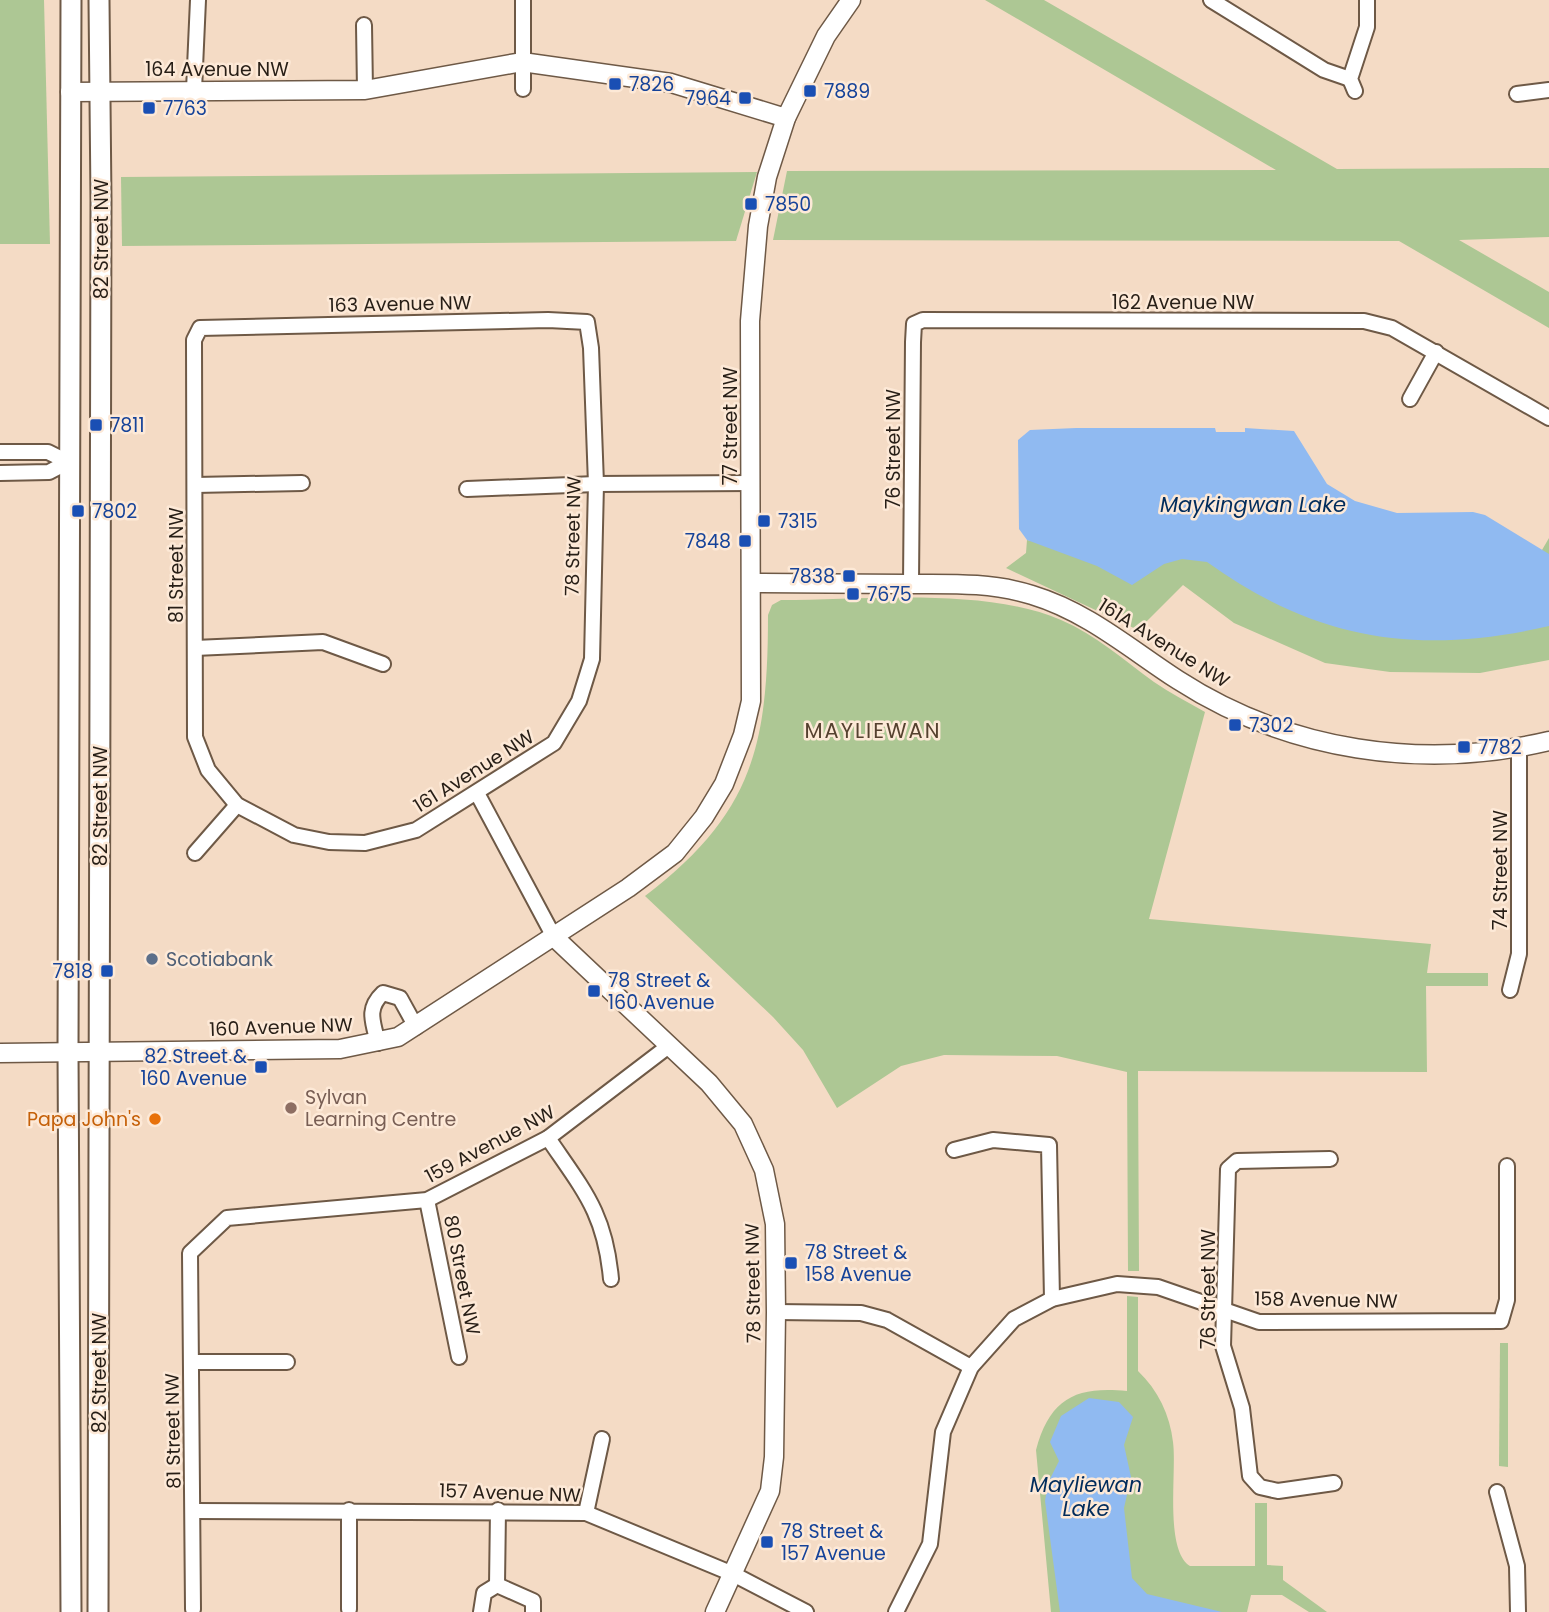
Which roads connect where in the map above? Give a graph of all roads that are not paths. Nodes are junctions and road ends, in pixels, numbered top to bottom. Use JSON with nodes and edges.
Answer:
{"nodes":[{"id":1,"x":71,"y":0,"type":"edge"},
{"id":2,"x":99,"y":0,"type":"edge"},
{"id":3,"x":198,"y":0,"type":"edge"},
{"id":4,"x":523,"y":0,"type":"edge"},
{"id":5,"x":851,"y":0,"type":"edge"},
{"id":6,"x":1212,"y":0,"type":"edge"},
{"id":7,"x":1367,"y":0,"type":"edge"},
{"id":8,"x":364,"y":25,"type":"dead end"},
{"id":9,"x":522,"y":62,"type":"junction"},
{"id":10,"x":523,"y":89,"type":"dead end"},
{"id":11,"x":194,"y":90,"type":"junction"},
{"id":12,"x":365,"y":90,"type":"junction"},
{"id":13,"x":1549,"y":90,"type":"edge"},
{"id":14,"x":70,"y":92,"type":"junction"},
{"id":15,"x":99,"y":92,"type":"junction"},
{"id":16,"x":1517,"y":94,"type":"dead end"},
{"id":17,"x":786,"y":118,"type":"junction"},
{"id":18,"x":923,"y":320,"type":"joint"},
{"id":19,"x":587,"y":322,"type":"joint"},
{"id":20,"x":215,"y":327,"type":"joint"},
{"id":21,"x":1436,"y":352,"type":"junction"},
{"id":22,"x":1410,"y":399,"type":"dead end"},
{"id":23,"x":1549,"y":418,"type":"edge"},
{"id":24,"x":0,"y":452,"type":"edge"},
{"id":25,"x":68,"y":461,"type":"junction"},
{"id":26,"x":99,"y":461,"type":"junction"},
{"id":27,"x":0,"y":473,"type":"edge"},
{"id":28,"x":751,"y":483,"type":"junction"},
{"id":29,"x":302,"y":484,"type":"dead end"},
{"id":30,"x":596,"y":484,"type":"junction"},
{"id":31,"x":195,"y":485,"type":"junction"},
{"id":32,"x":467,"y":489,"type":"dead end"},
{"id":33,"x":752,"y":583,"type":"junction"},
{"id":34,"x":911,"y":584,"type":"junction"},
{"id":35,"x":195,"y":648,"type":"junction"},
{"id":36,"x":383,"y":664,"type":"dead end"},
{"id":37,"x":1549,"y":741,"type":"edge"},
{"id":38,"x":554,"y":743,"type":"joint"},
{"id":39,"x":1519,"y":748,"type":"junction"},
{"id":40,"x":477,"y":793,"type":"junction"},
{"id":41,"x":237,"y":805,"type":"junction"},
{"id":42,"x":195,"y":853,"type":"dead end"},
{"id":43,"x":675,"y":853,"type":"joint"},
{"id":44,"x":554,"y":937,"type":"junction"},
{"id":45,"x":1510,"y":990,"type":"dead end"},
{"id":46,"x":416,"y":1027,"type":"junction"},
{"id":47,"x":378,"y":1043,"type":"junction"},
{"id":48,"x":670,"y":1045,"type":"junction"},
{"id":49,"x":100,"y":1049,"type":"junction"},
{"id":50,"x":68,"y":1051,"type":"junction"},
{"id":51,"x":0,"y":1053,"type":"edge"},
{"id":52,"x":548,"y":1138,"type":"junction"},
{"id":53,"x":954,"y":1150,"type":"dead end"},
{"id":54,"x":1330,"y":1160,"type":"dead end"},
{"id":55,"x":1507,"y":1166,"type":"dead end"},
{"id":56,"x":427,"y":1200,"type":"junction"},
{"id":57,"x":190,"y":1253,"type":"joint"},
{"id":58,"x":611,"y":1279,"type":"dead end"},
{"id":59,"x":1052,"y":1299,"type":"junction"},
{"id":60,"x":776,"y":1312,"type":"junction"},
{"id":61,"x":1226,"y":1312,"type":"junction"},
{"id":62,"x":459,"y":1357,"type":"dead end"},
{"id":63,"x":191,"y":1362,"type":"junction"},
{"id":64,"x":287,"y":1362,"type":"dead end"},
{"id":65,"x":971,"y":1367,"type":"junction"},
{"id":66,"x":602,"y":1439,"type":"dead end"},
{"id":67,"x":1334,"y":1483,"type":"dead end"},
{"id":68,"x":1497,"y":1492,"type":"dead end"},
{"id":69,"x":349,"y":1510,"type":"junction"},
{"id":70,"x":498,"y":1510,"type":"junction"},
{"id":71,"x":193,"y":1511,"type":"junction"},
{"id":72,"x":586,"y":1513,"type":"junction"},
{"id":73,"x":733,"y":1574,"type":"junction"},
{"id":74,"x":497,"y":1585,"type":"junction"},
{"id":75,"x":193,"y":1609,"type":"dead end"},
{"id":76,"x":349,"y":1609,"type":"dead end"},
{"id":77,"x":71,"y":1612,"type":"edge"},
{"id":78,"x":98,"y":1612,"type":"edge"},
{"id":79,"x":481,"y":1612,"type":"edge"},
{"id":80,"x":533,"y":1612,"type":"edge"},
{"id":81,"x":715,"y":1612,"type":"edge"},
{"id":82,"x":806,"y":1612,"type":"edge"},
{"id":83,"x":895,"y":1612,"type":"edge"},
{"id":84,"x":1518,"y":1612,"type":"edge"}],
"edges":[{"from":1,"to":14,"type":"main road","name":"82 Street NW"},
{"from":2,"to":15,"type":"main road","name":"82 Street NW"},
{"from":3,"to":11,"type":"street"},
{"from":4,"to":9,"type":"street"},
{"from":5,"to":17,"type":"street","name":"77 Street NW"},
{"from":6,"to":7,"type":"street"},
{"from":8,"to":12,"type":"street"},
{"from":9,"to":10,"type":"street"},
{"from":9,"to":12,"type":"street","name":"164 Avenue NW"},
{"from":9,"to":17,"type":"street","name":"164 Avenue NW"},
{"from":11,"to":12,"type":"street","name":"164 Avenue NW"},
{"from":11,"to":15,"type":"street","name":"164 Avenue NW"},
{"from":13,"to":16,"type":"street"},
{"from":14,"to":15,"type":"street","name":"164 Avenue NW"},
{"from":14,"to":25,"type":"main road","name":"82 Street NW"},
{"from":15,"to":26,"type":"main road","name":"82 Street NW"},
{"from":17,"to":28,"type":"street","name":"77 Street NW"},
{"from":18,"to":21,"type":"street","name":"162 Avenue NW"},
{"from":18,"to":34,"type":"street","name":"76 Street NW"},
{"from":19,"to":20,"type":"street","name":"163 Avenue NW"},
{"from":19,"to":30,"type":"street","name":"78 Street NW"},
{"from":20,"to":31,"type":"street","name":"81 Street NW"},
{"from":21,"to":22,"type":"street"},
{"from":21,"to":23,"type":"street","name":"162 Avenue NW"},
{"from":24,"to":25,"type":"street"},
{"from":25,"to":26,"type":"main road"},
{"from":25,"to":27,"type":"street"},
{"from":25,"to":50,"type":"main road","name":"82 Street NW"},
{"from":26,"to":49,"type":"main road","name":"82 Street NW"},
{"from":28,"to":30,"type":"street"},
{"from":28,"to":33,"type":"street","name":"77 Street NW"},
{"from":29,"to":31,"type":"street"},
{"from":30,"to":32,"type":"street"},
{"from":30,"to":38,"type":"street","name":"78 Street NW"},
{"from":31,"to":35,"type":"street","name":"81 Street NW"},
{"from":33,"to":34,"type":"street","name":"161A Avenue NW"},
{"from":33,"to":43,"type":"street","name":"77 Street NW"},
{"from":34,"to":39,"type":"street","name":"161A Avenue NW"},
{"from":35,"to":36,"type":"street"},
{"from":35,"to":41,"type":"street","name":"81 Street NW"},
{"from":37,"to":39,"type":"street","name":"161A Avenue NW"},
{"from":38,"to":40,"type":"street","name":"161 Avenue NW"},
{"from":39,"to":45,"type":"street","name":"74 Street NW"},
{"from":40,"to":41,"type":"street","name":"161 Avenue NW"},
{"from":40,"to":44,"type":"street","name":"78 Street NW"},
{"from":41,"to":42,"type":"street"},
{"from":43,"to":44,"type":"street","name":"160 Avenue NW"},
{"from":44,"to":46,"type":"street","name":"160 Avenue NW"},
{"from":44,"to":48,"type":"street","name":"78 Street NW"},
{"from":46,"to":47,"type":"street","name":"160 Avenue NW"},
{"from":46,"to":47,"type":"street"},
{"from":47,"to":49,"type":"street","name":"160 Avenue NW"},
{"from":48,"to":52,"type":"street","name":"159 Avenue NW"},
{"from":48,"to":60,"type":"street","name":"78 Street NW"},
{"from":49,"to":50,"type":"street","name":"160 Avenue NW"},
{"from":49,"to":78,"type":"main road","name":"82 Street NW"},
{"from":50,"to":51,"type":"street","name":"160 Avenue NW"},
{"from":50,"to":77,"type":"main road","name":"82 Street NW"},
{"from":52,"to":56,"type":"street","name":"159 Avenue NW"},
{"from":52,"to":58,"type":"street"},
{"from":53,"to":59,"type":"street"},
{"from":54,"to":61,"type":"street","name":"76 Street NW"},
{"from":55,"to":61,"type":"street","name":"158 Avenue NW"},
{"from":56,"to":57,"type":"street","name":"159 Avenue NW"},
{"from":56,"to":62,"type":"street","name":"80 Street NW"},
{"from":57,"to":63,"type":"street","name":"81 Street NW"},
{"from":59,"to":61,"type":"street","name":"158 Avenue NW"},
{"from":59,"to":65,"type":"street","name":"158 Avenue NW"},
{"from":60,"to":65,"type":"street"},
{"from":60,"to":73,"type":"street","name":"78 Street NW"},
{"from":61,"to":67,"type":"street","name":"76 Street NW"},
{"from":63,"to":64,"type":"street"},
{"from":63,"to":71,"type":"street","name":"81 Street NW"},
{"from":65,"to":83,"type":"street"},
{"from":66,"to":72,"type":"street"},
{"from":68,"to":84,"type":"street"},
{"from":69,"to":70,"type":"street","name":"157 Avenue NW"},
{"from":69,"to":71,"type":"street","name":"157 Avenue NW"},
{"from":69,"to":76,"type":"street"},
{"from":70,"to":72,"type":"street","name":"157 Avenue NW"},
{"from":70,"to":74,"type":"street"},
{"from":71,"to":75,"type":"street","name":"81 Street NW"},
{"from":72,"to":73,"type":"street","name":"157 Avenue NW"},
{"from":73,"to":81,"type":"street","name":"78 Street NW"},
{"from":73,"to":82,"type":"street","name":"157 Avenue NW"},
{"from":74,"to":79,"type":"street"},
{"from":74,"to":80,"type":"street"}]}
